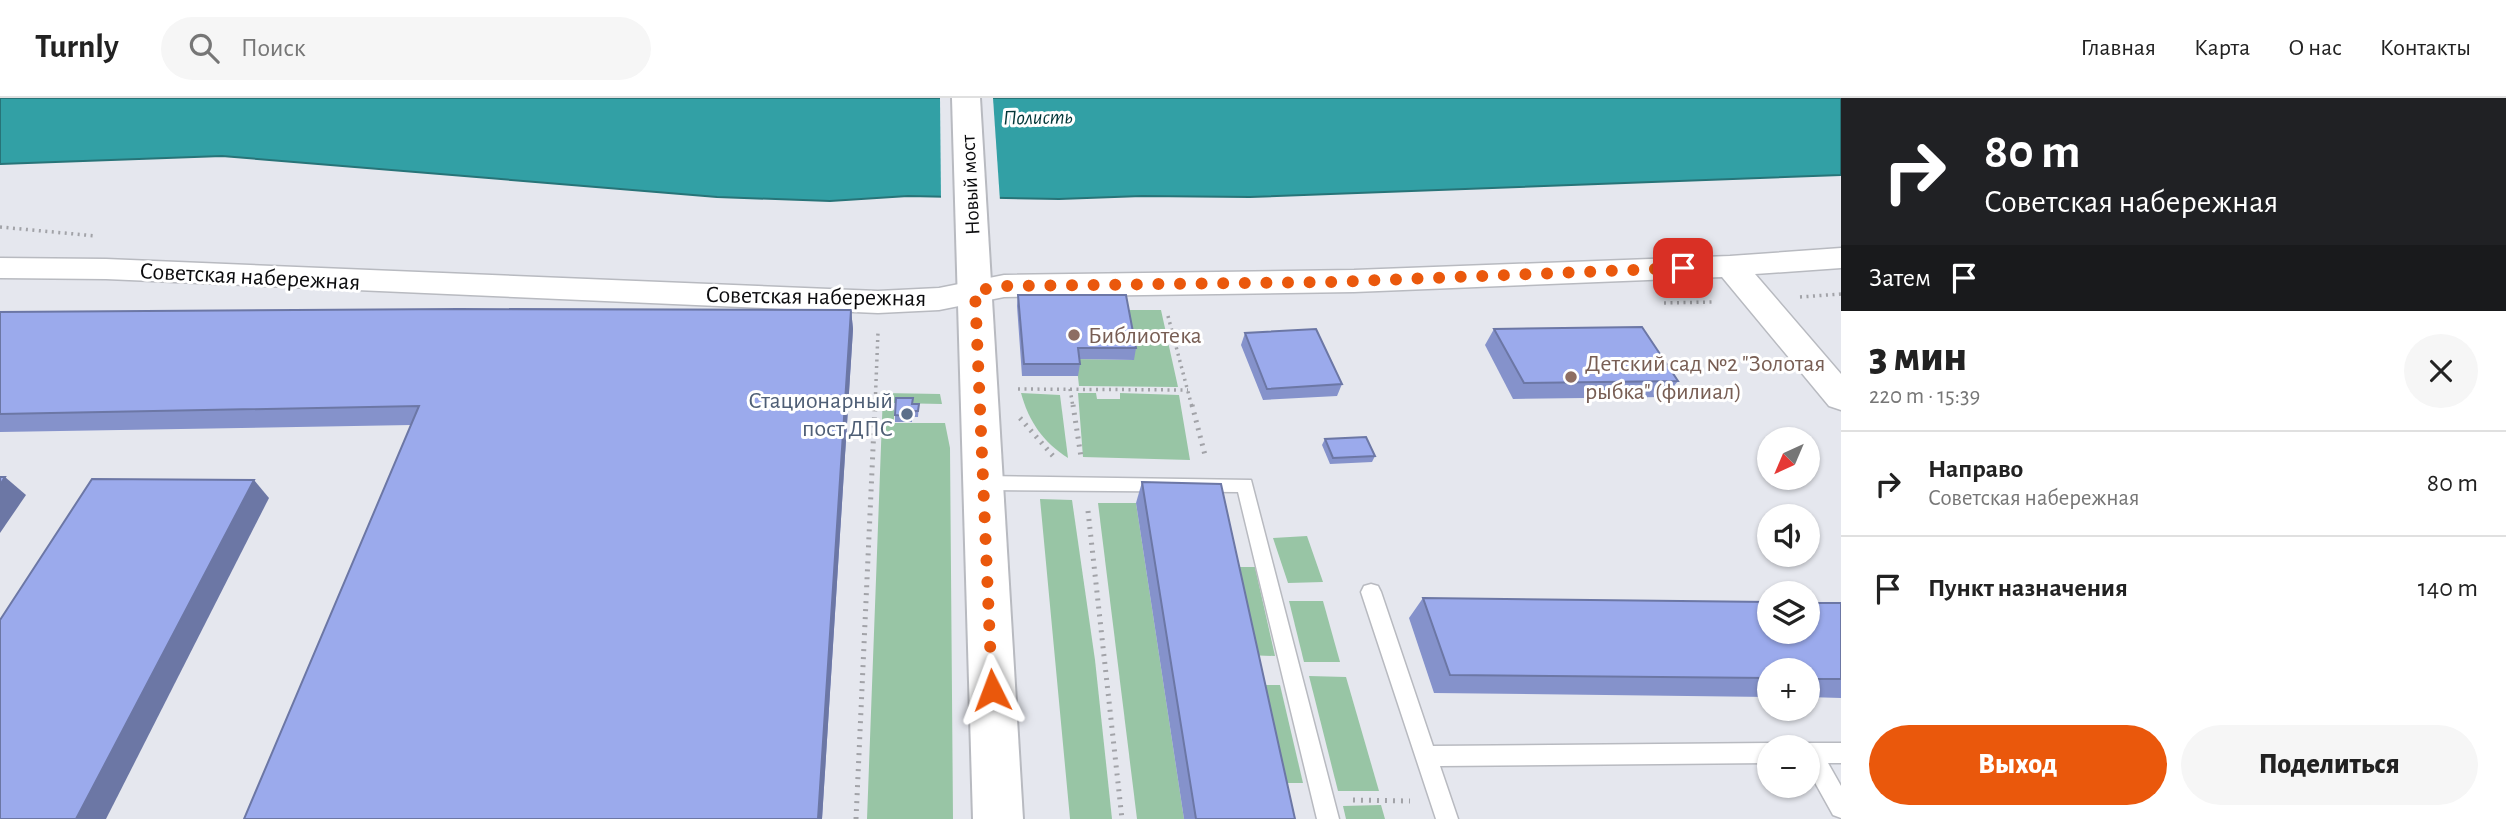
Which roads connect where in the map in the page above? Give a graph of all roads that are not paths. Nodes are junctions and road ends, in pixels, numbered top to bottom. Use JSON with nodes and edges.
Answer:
{"nodes":[{"id":1,"x":966,"y":98,"type":"edge"},
{"id":2,"x":1841,"y":258,"type":"edge"},
{"id":3,"x":1731,"y":266,"type":"junction"},
{"id":4,"x":0,"y":268,"type":"edge"},
{"id":5,"x":974,"y":281,"type":"junction"},
{"id":6,"x":1841,"y":397,"type":"edge"},
{"id":7,"x":983,"y":483,"type":"junction"},
{"id":8,"x":1371,"y":592,"type":"dead end"},
{"id":9,"x":1757,"y":753,"type":"edge"},
{"id":10,"x":1820,"y":753,"type":"edge"},
{"id":11,"x":1841,"y":753,"type":"edge"},
{"id":12,"x":1428,"y":756,"type":"junction"},
{"id":13,"x":1820,"y":772,"type":"edge"},
{"id":14,"x":1841,"y":807,"type":"edge"},
{"id":15,"x":1443,"y":810,"type":"edge"},
{"id":16,"x":998,"y":819,"type":"edge"},
{"id":17,"x":1328,"y":819,"type":"edge"}],
"edges":[{"from":1,"to":5,"type":"main road","name":"Новый мост"},
{"from":2,"to":3,"type":"street","name":"Советская набережная"},
{"from":3,"to":5,"type":"street","name":"Советская набережная"},
{"from":3,"to":6,"type":"street"},
{"from":4,"to":5,"type":"street","name":"Советская набережная"},
{"from":5,"to":7,"type":"main road","name":"Новый мост"},
{"from":7,"to":16,"type":"main road","name":"Новый мост"},
{"from":7,"to":17,"type":"lane"},
{"from":8,"to":12,"type":"lane"},
{"from":9,"to":12,"type":"lane"},
{"from":10,"to":11,"type":"lane"},
{"from":12,"to":15,"type":"lane"},
{"from":13,"to":14,"type":"lane"}]}
